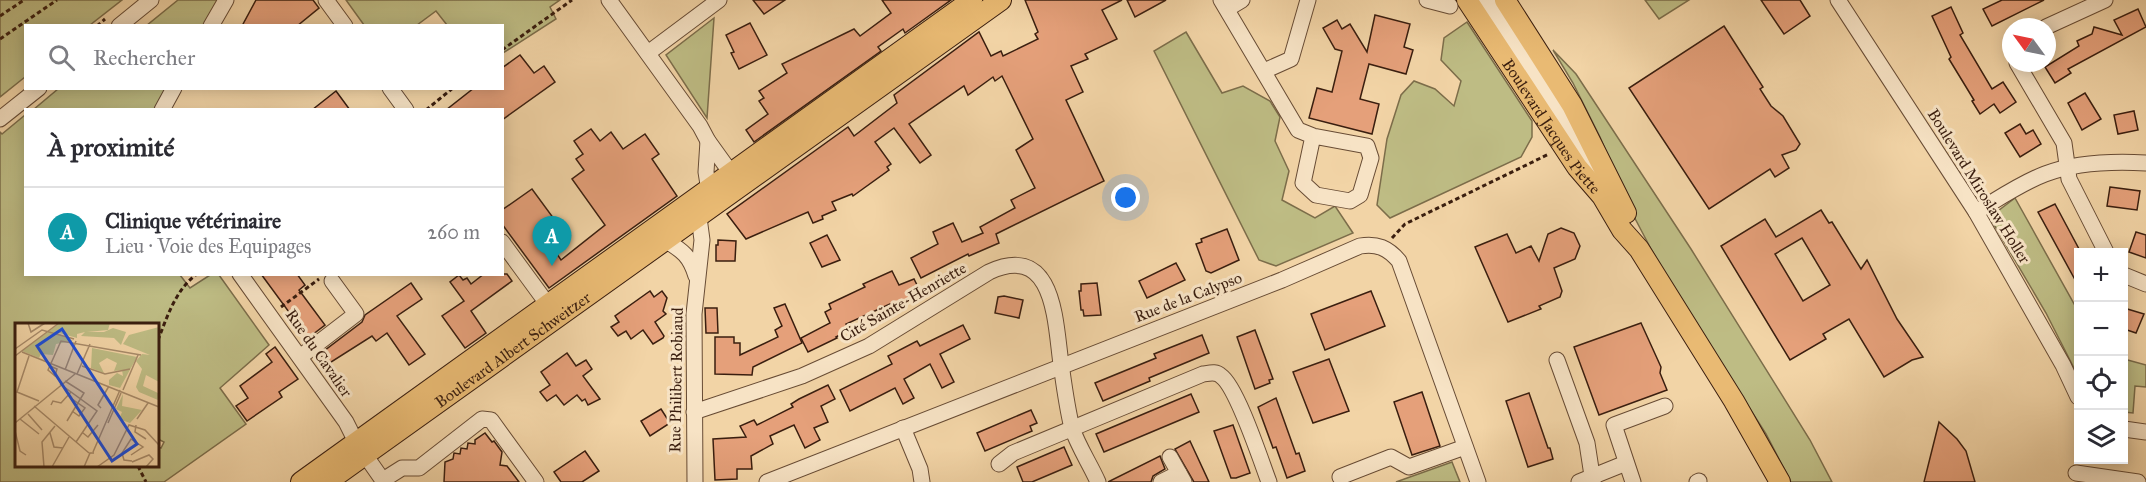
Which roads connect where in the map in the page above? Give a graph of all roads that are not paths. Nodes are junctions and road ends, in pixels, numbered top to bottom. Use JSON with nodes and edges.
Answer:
{"nodes":[{"id":1,"x":151,"y":0,"type":"edge"},
{"id":2,"x":226,"y":0,"type":"edge"},
{"id":3,"x":326,"y":0,"type":"edge"},
{"id":4,"x":609,"y":0,"type":"edge"},
{"id":5,"x":719,"y":0,"type":"edge"},
{"id":6,"x":972,"y":0,"type":"edge"},
{"id":7,"x":1001,"y":0,"type":"edge"},
{"id":8,"x":1242,"y":0,"type":"edge"},
{"id":9,"x":1308,"y":0,"type":"edge"},
{"id":10,"x":1427,"y":0,"type":"edge"},
{"id":11,"x":1486,"y":0,"type":"edge"},
{"id":12,"x":1504,"y":0,"type":"edge"},
{"id":13,"x":1838,"y":0,"type":"edge"},
{"id":14,"x":2105,"y":0,"type":"edge"},
{"id":15,"x":1459,"y":3,"type":"edge"},
{"id":16,"x":1224,"y":4,"type":"edge"},
{"id":17,"x":2056,"y":22,"type":"edge"},
{"id":18,"x":121,"y":24,"type":"edge"},
{"id":19,"x":212,"y":24,"type":"edge"},
{"id":20,"x":344,"y":24,"type":"edge"},
{"id":21,"x":648,"y":53,"type":"junction"},
{"id":22,"x":1264,"y":71,"type":"junction"},
{"id":23,"x":2022,"y":72,"type":"edge"},
{"id":24,"x":36,"y":90,"type":"edge"},
{"id":25,"x":173,"y":90,"type":"edge"},
{"id":26,"x":391,"y":90,"type":"edge"},
{"id":27,"x":163,"y":108,"type":"edge"},
{"id":28,"x":401,"y":108,"type":"edge"},
{"id":29,"x":0,"y":119,"type":"edge"},
{"id":30,"x":1313,"y":136,"type":"junction"},
{"id":31,"x":708,"y":141,"type":"junction"},
{"id":32,"x":1585,"y":156,"type":"junction"},
{"id":33,"x":2146,"y":163,"type":"edge"},
{"id":34,"x":2066,"y":169,"type":"junction"},
{"id":35,"x":731,"y":173,"type":"junction"},
{"id":36,"x":709,"y":189,"type":"junction"},
{"id":37,"x":1602,"y":196,"type":"junction"},
{"id":38,"x":1623,"y":207,"type":"junction"},
{"id":39,"x":1976,"y":212,"type":"junction"},
{"id":40,"x":693,"y":215,"type":"junction"},
{"id":41,"x":660,"y":234,"type":"junction"},
{"id":42,"x":504,"y":245,"type":"edge"},
{"id":43,"x":2104,"y":248,"type":"edge"},
{"id":44,"x":1639,"y":249,"type":"junction"},
{"id":45,"x":241,"y":276,"type":"edge"},
{"id":46,"x":2128,"y":277,"type":"edge"},
{"id":47,"x":328,"y":278,"type":"edge"},
{"id":48,"x":697,"y":279,"type":"junction"},
{"id":49,"x":2146,"y":284,"type":"edge"},
{"id":50,"x":553,"y":311,"type":"junction"},
{"id":51,"x":300,"y":357,"type":"junction"},
{"id":52,"x":1557,"y":360,"type":"dead end"},
{"id":53,"x":1061,"y":365,"type":"junction"},
{"id":54,"x":2074,"y":387,"type":"edge"},
{"id":55,"x":1665,"y":406,"type":"dead end"},
{"id":56,"x":694,"y":412,"type":"junction"},
{"id":57,"x":903,"y":428,"type":"junction"},
{"id":58,"x":1073,"y":429,"type":"junction"},
{"id":59,"x":2128,"y":430,"type":"edge"},
{"id":60,"x":2146,"y":432,"type":"edge"},
{"id":61,"x":1465,"y":447,"type":"junction"},
{"id":62,"x":361,"y":448,"type":"junction"},
{"id":63,"x":1170,"y":457,"type":"dead end"},
{"id":64,"x":999,"y":464,"type":"dead end"},
{"id":65,"x":1626,"y":464,"type":"junction"},
{"id":66,"x":2076,"y":472,"type":"edge"},
{"id":67,"x":1340,"y":477,"type":"dead end"},
{"id":68,"x":1181,"y":478,"type":"edge"},
{"id":69,"x":1588,"y":480,"type":"edge"},
{"id":70,"x":384,"y":481,"type":"edge"},
{"id":71,"x":301,"y":482,"type":"edge"},
{"id":72,"x":327,"y":482,"type":"edge"},
{"id":73,"x":536,"y":482,"type":"edge"},
{"id":74,"x":695,"y":482,"type":"edge"},
{"id":75,"x":767,"y":482,"type":"edge"},
{"id":76,"x":922,"y":482,"type":"edge"},
{"id":77,"x":1098,"y":482,"type":"edge"},
{"id":78,"x":1161,"y":482,"type":"edge"},
{"id":79,"x":1269,"y":482,"type":"edge"},
{"id":80,"x":1478,"y":482,"type":"edge"},
{"id":81,"x":1633,"y":482,"type":"edge"},
{"id":82,"x":1780,"y":482,"type":"edge"},
{"id":83,"x":2138,"y":482,"type":"edge"}],
"edges":[{"from":1,"to":18,"type":"street"},
{"from":2,"to":19,"type":"street"},
{"from":3,"to":20,"type":"street"},
{"from":4,"to":21,"type":"street"},
{"from":5,"to":21,"type":"street"},
{"from":6,"to":35,"type":"main road","name":"Boulevard Albert Schweitzer"},
{"from":7,"to":40,"type":"main road","name":"Boulevard Albert Schweitzer"},
{"from":8,"to":16,"type":"street"},
{"from":9,"to":22,"type":"street"},
{"from":10,"to":15,"type":"street"},
{"from":11,"to":32,"type":"street"},
{"from":12,"to":38,"type":"main road","name":"Boulevard Jacques Piette"},
{"from":13,"to":39,"type":"street","name":"Boulevard Miroslaw Holler"},
{"from":14,"to":17,"type":"street"},
{"from":15,"to":37,"type":"main road","name":"Boulevard Jacques Piette"},
{"from":16,"to":22,"type":"street"},
{"from":21,"to":31,"type":"street"},
{"from":22,"to":30,"type":"street"},
{"from":23,"to":34,"type":"street"},
{"from":24,"to":29,"type":"street"},
{"from":25,"to":27,"type":"street"},
{"from":26,"to":28,"type":"street"},
{"from":30,"to":30,"type":"street"},
{"from":31,"to":35,"type":"street"},
{"from":31,"to":36,"type":"street"},
{"from":32,"to":37,"type":"street"},
{"from":32,"to":38,"type":"street"},
{"from":33,"to":34,"type":"street"},
{"from":34,"to":39,"type":"street"},
{"from":34,"to":43,"type":"street"},
{"from":35,"to":36,"type":"main road","name":"Boulevard Albert Schweitzer"},
{"from":35,"to":40,"type":"street"},
{"from":36,"to":40,"type":"street"},
{"from":36,"to":41,"type":"main road","name":"Boulevard Albert Schweitzer"},
{"from":37,"to":44,"type":"main road","name":"Boulevard Jacques Piette"},
{"from":38,"to":44,"type":"main road","name":"Boulevard Jacques Piette"},
{"from":39,"to":54,"type":"street","name":"Boulevard Miroslaw Holler"},
{"from":40,"to":41,"type":"main road","name":"Boulevard Albert Schweitzer"},
{"from":40,"to":48,"type":"street","name":"Rue Philibert Robiaud"},
{"from":41,"to":48,"type":"street"},
{"from":41,"to":50,"type":"main road","name":"Boulevard Albert Schweitzer"},
{"from":42,"to":50,"type":"street"},
{"from":44,"to":82,"type":"main road","name":"Boulevard Jacques Piette"},
{"from":45,"to":51,"type":"street","name":"Rue du Cavalier"},
{"from":46,"to":49,"type":"street"},
{"from":47,"to":51,"type":"street"},
{"from":48,"to":56,"type":"street","name":"Rue Philibert Robiaud"},
{"from":50,"to":62,"type":"main road","name":"Boulevard Albert Schweitzer"},
{"from":51,"to":62,"type":"street","name":"Rue du Cavalier"},
{"from":52,"to":69,"type":"street"},
{"from":53,"to":56,"type":"street","name":"Cité Sainte-Henriette"},
{"from":53,"to":57,"type":"street","name":"Rue de la Calypso"},
{"from":53,"to":58,"type":"street","name":"Cité Sainte-Henriette"},
{"from":53,"to":61,"type":"street","name":"Rue de la Calypso"},
{"from":55,"to":65,"type":"street"},
{"from":56,"to":74,"type":"street","name":"Rue Philibert Robiaud"},
{"from":57,"to":75,"type":"street","name":"Rue de la Calypso"},
{"from":57,"to":76,"type":"street"},
{"from":58,"to":64,"type":"street"},
{"from":58,"to":77,"type":"street","name":"Cité Sainte-Henriette"},
{"from":58,"to":79,"type":"street"},
{"from":59,"to":60,"type":"street"},
{"from":61,"to":67,"type":"street"},
{"from":61,"to":80,"type":"street"},
{"from":62,"to":70,"type":"street","name":"Rue du Cavalier"},
{"from":62,"to":71,"type":"main road","name":"Boulevard Albert Schweitzer"},
{"from":62,"to":72,"type":"main road","name":"Boulevard Albert Schweitzer"},
{"from":63,"to":68,"type":"street"},
{"from":65,"to":69,"type":"street"},
{"from":65,"to":81,"type":"street"},
{"from":66,"to":83,"type":"street"},
{"from":68,"to":78,"type":"street"},
{"from":70,"to":73,"type":"street"}]}
